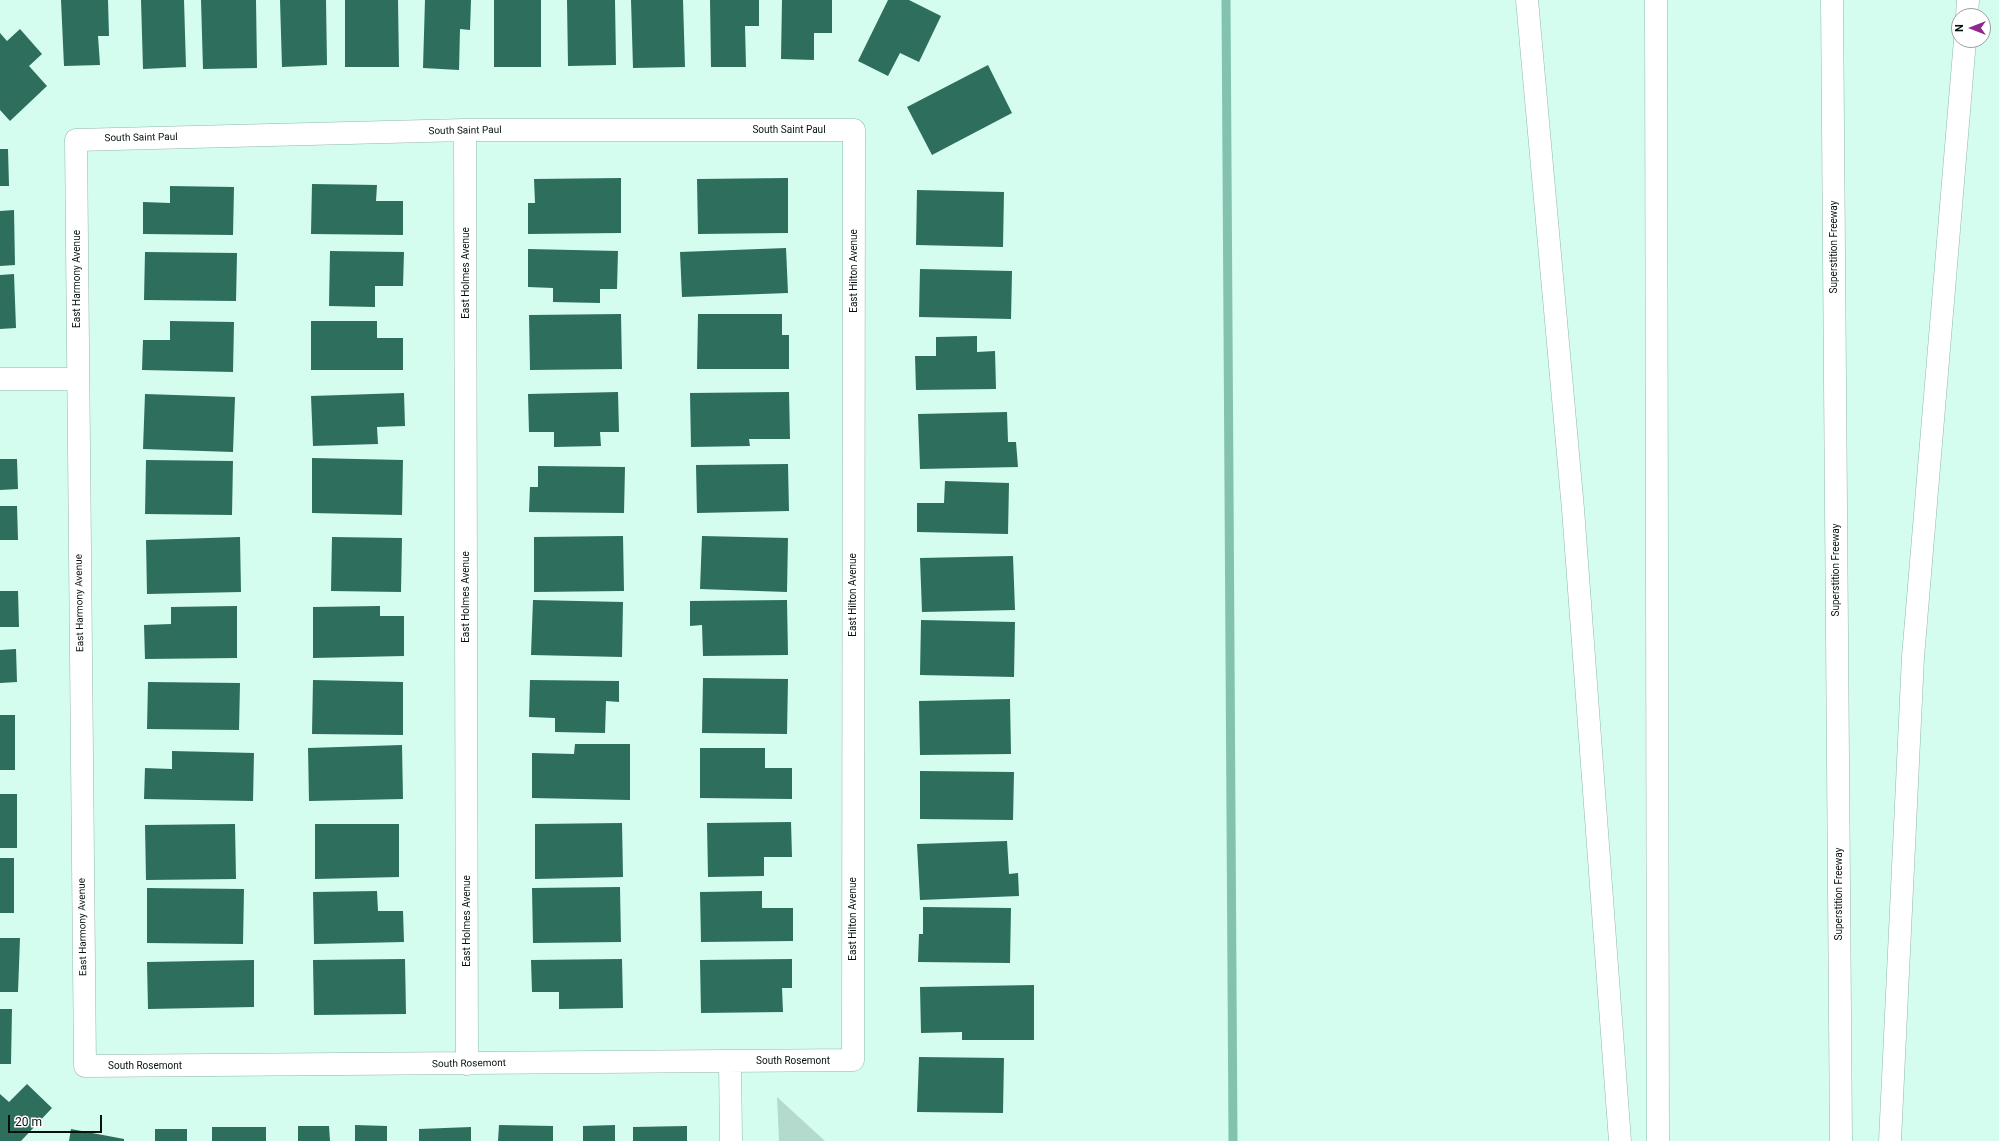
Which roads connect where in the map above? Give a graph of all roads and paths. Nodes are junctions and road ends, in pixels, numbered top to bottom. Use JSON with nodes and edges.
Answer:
{"nodes":[{"id":1,"x":1527,"y":0,"type":"edge"},
{"id":2,"x":1656,"y":0,"type":"edge"},
{"id":3,"x":1832,"y":0,"type":"edge"},
{"id":4,"x":1964,"y":48,"type":"edge"},
{"id":5,"x":465,"y":130,"type":"junction"},
{"id":6,"x":854,"y":130,"type":"joint"},
{"id":7,"x":76,"y":140,"type":"joint"},
{"id":8,"x":0,"y":379,"type":"edge"},
{"id":9,"x":78,"y":379,"type":"junction"},
{"id":10,"x":853,"y":1060,"type":"joint"},
{"id":11,"x":730,"y":1061,"type":"junction"},
{"id":12,"x":467,"y":1064,"type":"junction"},
{"id":13,"x":85,"y":1066,"type":"joint"},
{"id":14,"x":731,"y":1141,"type":"edge"},
{"id":15,"x":1620,"y":1141,"type":"edge"},
{"id":16,"x":1658,"y":1141,"type":"edge"},
{"id":17,"x":1841,"y":1141,"type":"edge"},
{"id":18,"x":1890,"y":1141,"type":"edge"}],
"edges":[{"from":1,"to":15,"type":"main road"},
{"from":2,"to":16,"type":"main road"},
{"from":3,"to":17,"type":"main road","name":"Superstition Freeway"},
{"from":4,"to":18,"type":"main road"},
{"from":5,"to":6,"type":"main road","name":"South Saint Paul"},
{"from":5,"to":7,"type":"main road","name":"South Saint Paul"},
{"from":5,"to":12,"type":"main road","name":"East Holmes Avenue"},
{"from":6,"to":10,"type":"main road","name":"East Hilton Avenue"},
{"from":7,"to":9,"type":"main road","name":"East Harmony Avenue"},
{"from":8,"to":9,"type":"main road"},
{"from":9,"to":13,"type":"main road","name":"East Harmony Avenue"},
{"from":10,"to":11,"type":"main road","name":"South Rosemont"},
{"from":11,"to":12,"type":"main road","name":"South Rosemont"},
{"from":11,"to":14,"type":"main road"},
{"from":12,"to":13,"type":"main road","name":"South Rosemont"}]}
